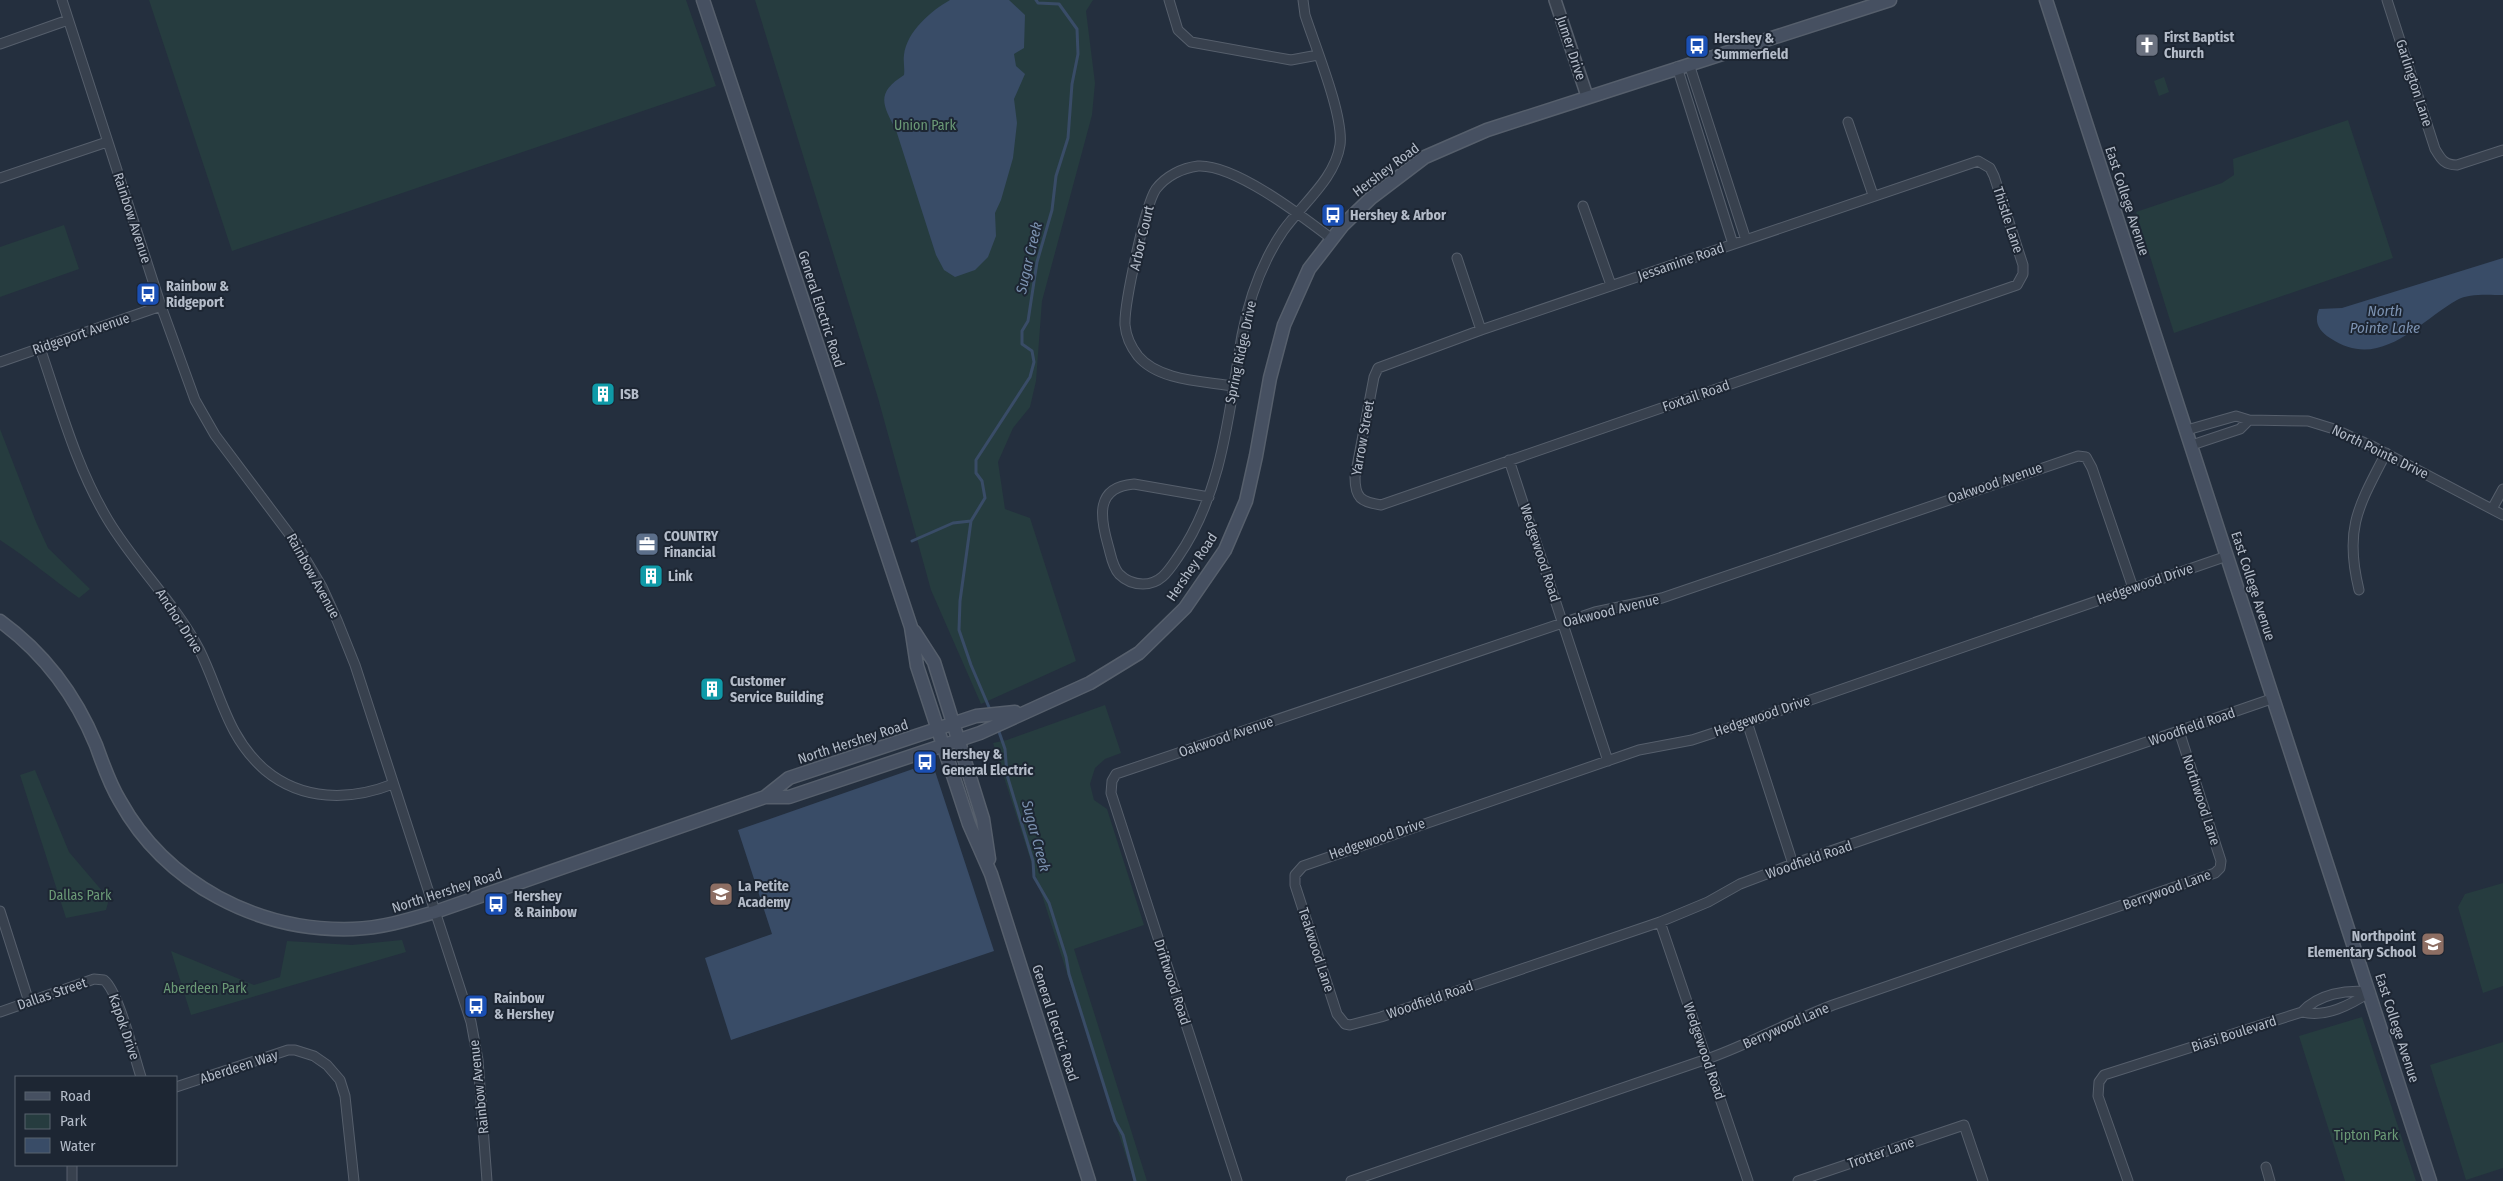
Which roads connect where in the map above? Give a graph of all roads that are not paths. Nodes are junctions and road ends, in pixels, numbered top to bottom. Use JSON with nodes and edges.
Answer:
{"nodes":[{"id":1,"x":62,"y":0,"type":"edge"},
{"id":2,"x":703,"y":0,"type":"edge"},
{"id":3,"x":1169,"y":0,"type":"edge"},
{"id":4,"x":1303,"y":0,"type":"edge"},
{"id":5,"x":1556,"y":0,"type":"edge"},
{"id":6,"x":1890,"y":0,"type":"edge"},
{"id":7,"x":2046,"y":0,"type":"edge"},
{"id":8,"x":2387,"y":0,"type":"edge"},
{"id":9,"x":68,"y":20,"type":"junction"},
{"id":10,"x":0,"y":44,"type":"edge"},
{"id":11,"x":1318,"y":55,"type":"junction"},
{"id":12,"x":1683,"y":66,"type":"junction"},
{"id":13,"x":1587,"y":96,"type":"junction"},
{"id":14,"x":1848,"y":122,"type":"dead end"},
{"id":15,"x":1714,"y":139,"type":"junction"},
{"id":16,"x":107,"y":142,"type":"junction"},
{"id":17,"x":1701,"y":144,"type":"junction"},
{"id":18,"x":2503,"y":150,"type":"edge"},
{"id":19,"x":1984,"y":162,"type":"joint"},
{"id":20,"x":0,"y":178,"type":"edge"},
{"id":21,"x":1873,"y":195,"type":"junction"},
{"id":22,"x":1583,"y":206,"type":"dead end"},
{"id":23,"x":1297,"y":212,"type":"junction"},
{"id":24,"x":1332,"y":239,"type":"junction"},
{"id":25,"x":1746,"y":240,"type":"junction"},
{"id":26,"x":1733,"y":244,"type":"junction"},
{"id":27,"x":1457,"y":258,"type":"dead end"},
{"id":28,"x":2020,"y":280,"type":"joint"},
{"id":29,"x":1611,"y":285,"type":"junction"},
{"id":30,"x":161,"y":306,"type":"junction"},
{"id":31,"x":1481,"y":330,"type":"junction"},
{"id":32,"x":40,"y":348,"type":"junction"},
{"id":33,"x":0,"y":362,"type":"edge"},
{"id":34,"x":1378,"y":368,"type":"joint"},
{"id":35,"x":1233,"y":386,"type":"junction"},
{"id":36,"x":2249,"y":420,"type":"junction"},
{"id":37,"x":2187,"y":430,"type":"junction"},
{"id":38,"x":2192,"y":445,"type":"junction"},
{"id":39,"x":2386,"y":453,"type":"junction"},
{"id":40,"x":1509,"y":460,"type":"junction"},
{"id":41,"x":2503,"y":489,"type":"edge"},
{"id":42,"x":1209,"y":497,"type":"junction"},
{"id":43,"x":1369,"y":504,"type":"joint"},
{"id":44,"x":2492,"y":509,"type":"junction"},
{"id":45,"x":2503,"y":515,"type":"edge"},
{"id":46,"x":2227,"y":556,"type":"junction"},
{"id":47,"x":2133,"y":588,"type":"junction"},
{"id":48,"x":2359,"y":590,"type":"dead end"},
{"id":49,"x":0,"y":621,"type":"edge"},
{"id":50,"x":1562,"y":622,"type":"junction"},
{"id":51,"x":912,"y":628,"type":"junction"},
{"id":52,"x":2274,"y":698,"type":"junction"},
{"id":53,"x":1025,"y":711,"type":"junction"},
{"id":54,"x":1747,"y":722,"type":"junction"},
{"id":55,"x":954,"y":723,"type":"junction"},
{"id":56,"x":938,"y":729,"type":"junction"},
{"id":57,"x":2179,"y":731,"type":"junction"},
{"id":58,"x":960,"y":741,"type":"junction"},
{"id":59,"x":943,"y":746,"type":"junction"},
{"id":60,"x":1608,"y":761,"type":"junction"},
{"id":61,"x":1112,"y":781,"type":"joint"},
{"id":62,"x":393,"y":784,"type":"junction"},
{"id":63,"x":765,"y":797,"type":"junction"},
{"id":64,"x":1793,"y":864,"type":"junction"},
{"id":65,"x":2220,"y":868,"type":"joint"},
{"id":66,"x":1297,"y":871,"type":"joint"},
{"id":67,"x":991,"y":874,"type":"junction"},
{"id":68,"x":0,"y":911,"type":"edge"},
{"id":69,"x":435,"y":912,"type":"junction"},
{"id":70,"x":1660,"y":922,"type":"junction"},
{"id":71,"x":104,"y":980,"type":"joint"},
{"id":72,"x":2370,"y":992,"type":"junction"},
{"id":73,"x":29,"y":1002,"type":"junction"},
{"id":74,"x":0,"y":1012,"type":"edge"},
{"id":75,"x":2302,"y":1012,"type":"junction"},
{"id":76,"x":1347,"y":1024,"type":"joint"},
{"id":77,"x":1706,"y":1059,"type":"junction"},
{"id":78,"x":141,"y":1076,"type":"edge"},
{"id":79,"x":178,"y":1086,"type":"edge"},
{"id":80,"x":72,"y":1166,"type":"edge"},
{"id":81,"x":2266,"y":1167,"type":"dead end"},
{"id":82,"x":72,"y":1181,"type":"edge"},
{"id":83,"x":354,"y":1181,"type":"edge"},
{"id":84,"x":487,"y":1181,"type":"edge"},
{"id":85,"x":1089,"y":1181,"type":"edge"},
{"id":86,"x":1237,"y":1181,"type":"edge"},
{"id":87,"x":1350,"y":1181,"type":"edge"},
{"id":88,"x":1748,"y":1181,"type":"edge"},
{"id":89,"x":1798,"y":1181,"type":"edge"},
{"id":90,"x":1983,"y":1181,"type":"edge"},
{"id":91,"x":2128,"y":1181,"type":"edge"},
{"id":92,"x":2270,"y":1181,"type":"edge"},
{"id":93,"x":2430,"y":1181,"type":"edge"}],
"edges":[{"from":1,"to":9,"type":"street","name":"Rainbow Avenue"},
{"from":2,"to":51,"type":"main road","name":"General Electric Road"},
{"from":3,"to":11,"type":"street"},
{"from":4,"to":11,"type":"street","name":"Spring Ridge Drive"},
{"from":5,"to":13,"type":"street","name":"Jumer Drive"},
{"from":6,"to":12,"type":"main road","name":"Hershey Road"},
{"from":7,"to":37,"type":"main road","name":"East College Avenue"},
{"from":8,"to":18,"type":"street","name":"Garlington Lane"},
{"from":9,"to":10,"type":"street"},
{"from":9,"to":16,"type":"street","name":"Rainbow Avenue"},
{"from":11,"to":23,"type":"street","name":"Spring Ridge Drive"},
{"from":12,"to":13,"type":"main road","name":"Hershey Road"},
{"from":12,"to":15,"type":"street"},
{"from":12,"to":17,"type":"street"},
{"from":13,"to":24,"type":"main road","name":"Hershey Road"},
{"from":14,"to":21,"type":"street"},
{"from":15,"to":17,"type":"street"},
{"from":15,"to":25,"type":"street"},
{"from":16,"to":20,"type":"street"},
{"from":16,"to":30,"type":"street","name":"Rainbow Avenue"},
{"from":17,"to":26,"type":"street"},
{"from":19,"to":21,"type":"street","name":"Jessamine Road"},
{"from":19,"to":28,"type":"street","name":"Thistle Lane"},
{"from":21,"to":25,"type":"street","name":"Jessamine Road"},
{"from":22,"to":29,"type":"street"},
{"from":23,"to":24,"type":"street","name":"Arbor Court"},
{"from":23,"to":35,"type":"street","name":"Spring Ridge Drive"},
{"from":23,"to":35,"type":"street","name":"Arbor Court"},
{"from":24,"to":53,"type":"main road","name":"Hershey Road"},
{"from":25,"to":26,"type":"street","name":"Jessamine Road"},
{"from":26,"to":29,"type":"street","name":"Jessamine Road"},
{"from":27,"to":31,"type":"street"},
{"from":28,"to":40,"type":"street","name":"Foxtail Road"},
{"from":29,"to":31,"type":"street","name":"Jessamine Road"},
{"from":30,"to":32,"type":"street","name":"Ridgeport Avenue"},
{"from":30,"to":62,"type":"street","name":"Rainbow Avenue"},
{"from":31,"to":34,"type":"street","name":"Jessamine Road"},
{"from":32,"to":33,"type":"street","name":"Ridgeport Avenue"},
{"from":32,"to":62,"type":"street","name":"Anchor Drive"},
{"from":34,"to":43,"type":"street","name":"Yarrow Street"},
{"from":35,"to":42,"type":"street","name":"Spring Ridge Drive"},
{"from":36,"to":37,"type":"street","name":"North Pointe Drive"},
{"from":36,"to":38,"type":"street","name":"North Pointe Drive"},
{"from":36,"to":39,"type":"street","name":"North Pointe Drive"},
{"from":37,"to":38,"type":"main road","name":"East College Avenue"},
{"from":38,"to":46,"type":"main road","name":"East College Avenue"},
{"from":39,"to":44,"type":"street","name":"North Pointe Drive"},
{"from":39,"to":48,"type":"street"},
{"from":40,"to":43,"type":"street","name":"Foxtail Road"},
{"from":40,"to":50,"type":"street","name":"Wedgewood Road"},
{"from":41,"to":44,"type":"street"},
{"from":42,"to":42,"type":"street","name":"Spring Ridge Drive"},
{"from":44,"to":45,"type":"street","name":"North Pointe Drive"},
{"from":46,"to":47,"type":"street","name":"Hedgewood Drive"},
{"from":46,"to":52,"type":"main road","name":"East College Avenue"},
{"from":47,"to":50,"type":"street","name":"Oakwood Avenue"},
{"from":47,"to":54,"type":"street","name":"Hedgewood Drive"},
{"from":49,"to":69,"type":"main road","name":"North Hershey Road"},
{"from":50,"to":60,"type":"street","name":"Wedgewood Road"},
{"from":50,"to":61,"type":"street","name":"Oakwood Avenue"},
{"from":51,"to":55,"type":"main road","name":"General Electric Road"},
{"from":51,"to":56,"type":"main road","name":"General Electric Road"},
{"from":52,"to":57,"type":"street","name":"Woodfield Road"},
{"from":52,"to":72,"type":"main road","name":"East College Avenue"},
{"from":53,"to":55,"type":"main road","name":"Hershey Road"},
{"from":53,"to":58,"type":"main road","name":"Hershey Road"},
{"from":54,"to":60,"type":"street","name":"Hedgewood Drive"},
{"from":54,"to":64,"type":"street"},
{"from":55,"to":56,"type":"main road","name":"North Hershey Road"},
{"from":55,"to":58,"type":"main road","name":"General Electric Road"},
{"from":56,"to":59,"type":"main road","name":"General Electric Road"},
{"from":56,"to":63,"type":"main road","name":"North Hershey Road"},
{"from":57,"to":64,"type":"street","name":"Woodfield Road"},
{"from":57,"to":65,"type":"street","name":"Northwood Lane"},
{"from":58,"to":59,"type":"main road","name":"Hershey Road"},
{"from":58,"to":67,"type":"main road","name":"General Electric Road"},
{"from":59,"to":63,"type":"main road","name":"North Hershey Road"},
{"from":59,"to":67,"type":"main road","name":"General Electric Road"},
{"from":60,"to":66,"type":"street","name":"Hedgewood Drive"},
{"from":61,"to":86,"type":"street","name":"Driftwood Road"},
{"from":62,"to":69,"type":"street","name":"Rainbow Avenue"},
{"from":63,"to":69,"type":"main road","name":"North Hershey Road"},
{"from":64,"to":70,"type":"street","name":"Woodfield Road"},
{"from":65,"to":77,"type":"street","name":"Berrywood Lane"},
{"from":66,"to":76,"type":"street","name":"Teakwood Lane"},
{"from":67,"to":85,"type":"main road","name":"General Electric Road"},
{"from":68,"to":73,"type":"street"},
{"from":69,"to":84,"type":"street","name":"Rainbow Avenue"},
{"from":70,"to":76,"type":"street","name":"Woodfield Road"},
{"from":70,"to":77,"type":"street","name":"Wedgewood Road"},
{"from":71,"to":73,"type":"street","name":"Dallas Street"},
{"from":71,"to":78,"type":"street","name":"Kapok Drive"},
{"from":72,"to":75,"type":"street","name":"Biasi Boulevard"},
{"from":72,"to":75,"type":"street"},
{"from":72,"to":93,"type":"main road","name":"East College Avenue"},
{"from":73,"to":74,"type":"street","name":"Dallas Street"},
{"from":75,"to":91,"type":"street","name":"Biasi Boulevard"},
{"from":77,"to":87,"type":"street","name":"Berrywood Lane"},
{"from":77,"to":88,"type":"street","name":"Wedgewood Road"},
{"from":79,"to":83,"type":"street","name":"Aberdeen Way"},
{"from":80,"to":82,"type":"street"},
{"from":81,"to":92,"type":"street"},
{"from":89,"to":90,"type":"street","name":"Trotter Lane"}]}
